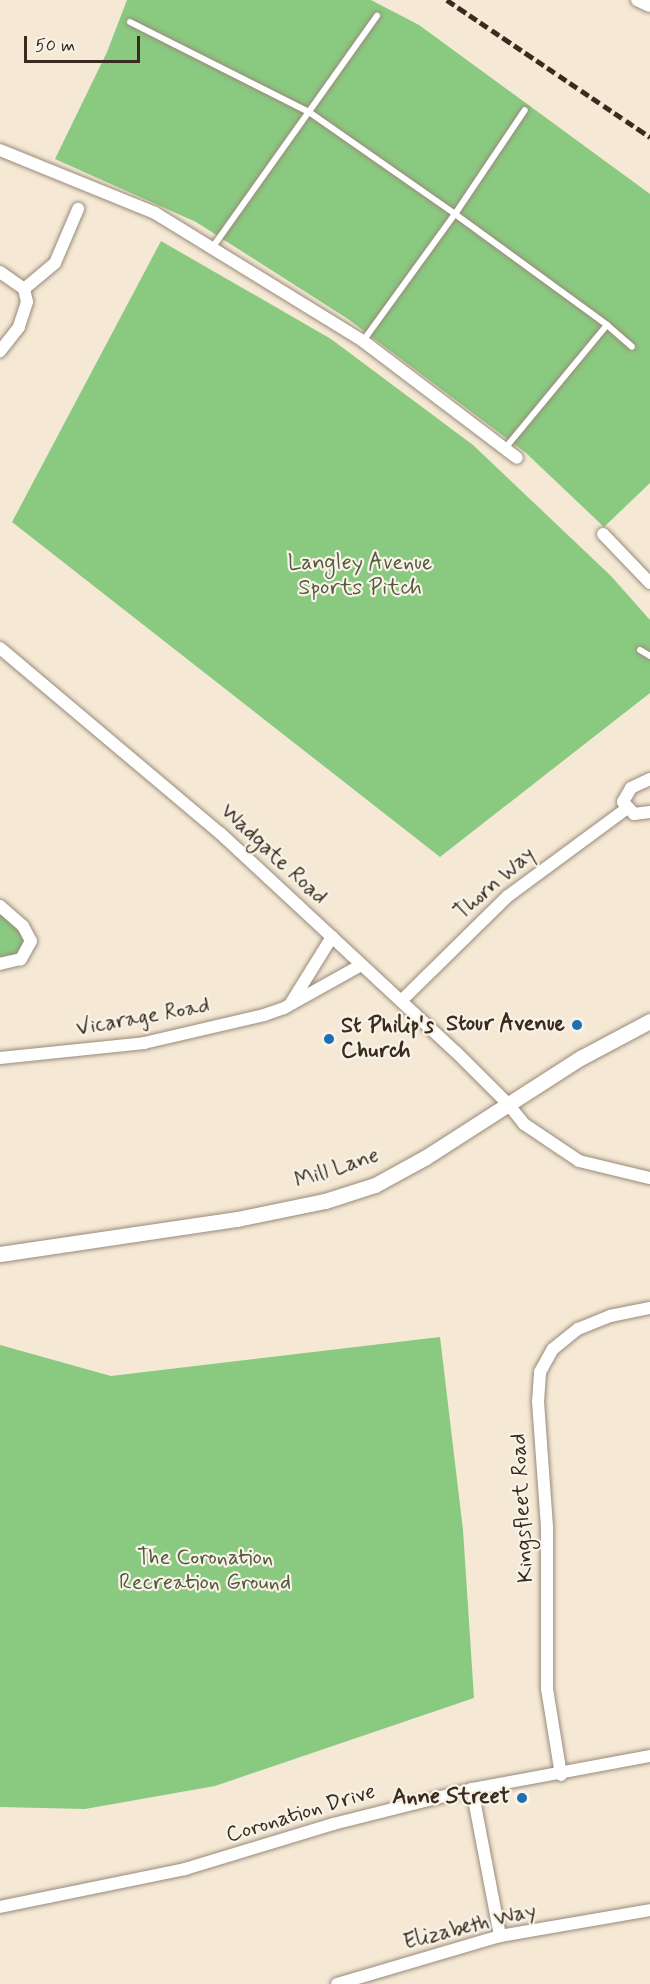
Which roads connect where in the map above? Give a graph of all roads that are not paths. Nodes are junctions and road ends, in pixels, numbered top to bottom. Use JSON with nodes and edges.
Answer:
{"nodes":[{"id":1,"x":637,"y":0,"type":"edge"},
{"id":2,"x":650,"y":6,"type":"edge"},
{"id":3,"x":377,"y":16,"type":"dead end"},
{"id":4,"x":130,"y":22,"type":"dead end"},
{"id":5,"x":525,"y":110,"type":"dead end"},
{"id":6,"x":309,"y":112,"type":"junction"},
{"id":7,"x":0,"y":150,"type":"edge"},
{"id":8,"x":78,"y":209,"type":"dead end"},
{"id":9,"x":455,"y":214,"type":"junction"},
{"id":10,"x":212,"y":248,"type":"junction"},
{"id":11,"x":0,"y":273,"type":"edge"},
{"id":12,"x":24,"y":289,"type":"junction"},
{"id":13,"x":607,"y":325,"type":"junction"},
{"id":14,"x":363,"y":341,"type":"junction"},
{"id":15,"x":632,"y":346,"type":"dead end"},
{"id":16,"x":0,"y":351,"type":"edge"},
{"id":17,"x":506,"y":447,"type":"junction"},
{"id":18,"x":517,"y":458,"type":"dead end"},
{"id":19,"x":603,"y":534,"type":"dead end"},
{"id":20,"x":650,"y":583,"type":"edge"},
{"id":21,"x":0,"y":648,"type":"edge"},
{"id":22,"x":640,"y":650,"type":"dead end"},
{"id":23,"x":650,"y":656,"type":"edge"},
{"id":24,"x":650,"y":779,"type":"edge"},
{"id":25,"x":626,"y":809,"type":"junction"},
{"id":26,"x":650,"y":812,"type":"edge"},
{"id":27,"x":0,"y":906,"type":"edge"},
{"id":28,"x":332,"y":938,"type":"junction"},
{"id":29,"x":0,"y":964,"type":"edge"},
{"id":30,"x":361,"y":964,"type":"junction"},
{"id":31,"x":400,"y":1001,"type":"junction"},
{"id":32,"x":290,"y":1004,"type":"junction"},
{"id":33,"x":650,"y":1021,"type":"edge"},
{"id":34,"x":0,"y":1058,"type":"edge"},
{"id":35,"x":508,"y":1104,"type":"junction"},
{"id":36,"x":650,"y":1178,"type":"edge"},
{"id":37,"x":0,"y":1254,"type":"edge"},
{"id":38,"x":650,"y":1308,"type":"edge"},
{"id":39,"x":650,"y":1756,"type":"edge"},
{"id":40,"x":561,"y":1775,"type":"junction"},
{"id":41,"x":472,"y":1789,"type":"junction"},
{"id":42,"x":0,"y":1907,"type":"edge"},
{"id":43,"x":650,"y":1910,"type":"edge"},
{"id":44,"x":501,"y":1936,"type":"junction"},
{"id":45,"x":337,"y":1984,"type":"edge"}],
"edges":[{"from":1,"to":2,"type":"street"},
{"from":3,"to":6,"type":"lane"},
{"from":4,"to":6,"type":"lane"},
{"from":5,"to":9,"type":"lane"},
{"from":6,"to":9,"type":"lane"},
{"from":6,"to":10,"type":"lane"},
{"from":7,"to":10,"type":"street"},
{"from":8,"to":12,"type":"street"},
{"from":9,"to":13,"type":"lane"},
{"from":9,"to":14,"type":"lane"},
{"from":10,"to":14,"type":"street"},
{"from":11,"to":12,"type":"street"},
{"from":12,"to":16,"type":"street"},
{"from":13,"to":15,"type":"lane"},
{"from":13,"to":17,"type":"lane"},
{"from":14,"to":17,"type":"street"},
{"from":17,"to":18,"type":"street"},
{"from":19,"to":20,"type":"street"},
{"from":21,"to":28,"type":"street","name":"Wadgate Road"},
{"from":22,"to":23,"type":"lane"},
{"from":24,"to":25,"type":"street","name":"Thorn Way"},
{"from":25,"to":26,"type":"street"},
{"from":25,"to":31,"type":"street","name":"Thorn Way"},
{"from":27,"to":29,"type":"street"},
{"from":28,"to":30,"type":"street","name":"Wadgate Road"},
{"from":28,"to":32,"type":"street"},
{"from":30,"to":31,"type":"street","name":"Wadgate Road"},
{"from":30,"to":32,"type":"street","name":"Vicarage Road"},
{"from":31,"to":35,"type":"street","name":"Wadgate Road"},
{"from":32,"to":34,"type":"street","name":"Vicarage Road"},
{"from":33,"to":35,"type":"street","name":"Mill Lane"},
{"from":35,"to":36,"type":"street"},
{"from":35,"to":37,"type":"street","name":"Mill Lane"},
{"from":38,"to":40,"type":"street","name":"Kingsfleet Road"},
{"from":39,"to":40,"type":"street","name":"Coronation Drive"},
{"from":40,"to":41,"type":"street","name":"Coronation Drive"},
{"from":41,"to":42,"type":"street","name":"Coronation Drive"},
{"from":41,"to":44,"type":"street"},
{"from":43,"to":44,"type":"street","name":"Elizabeth Way"},
{"from":44,"to":45,"type":"street","name":"Elizabeth Way"}]}
